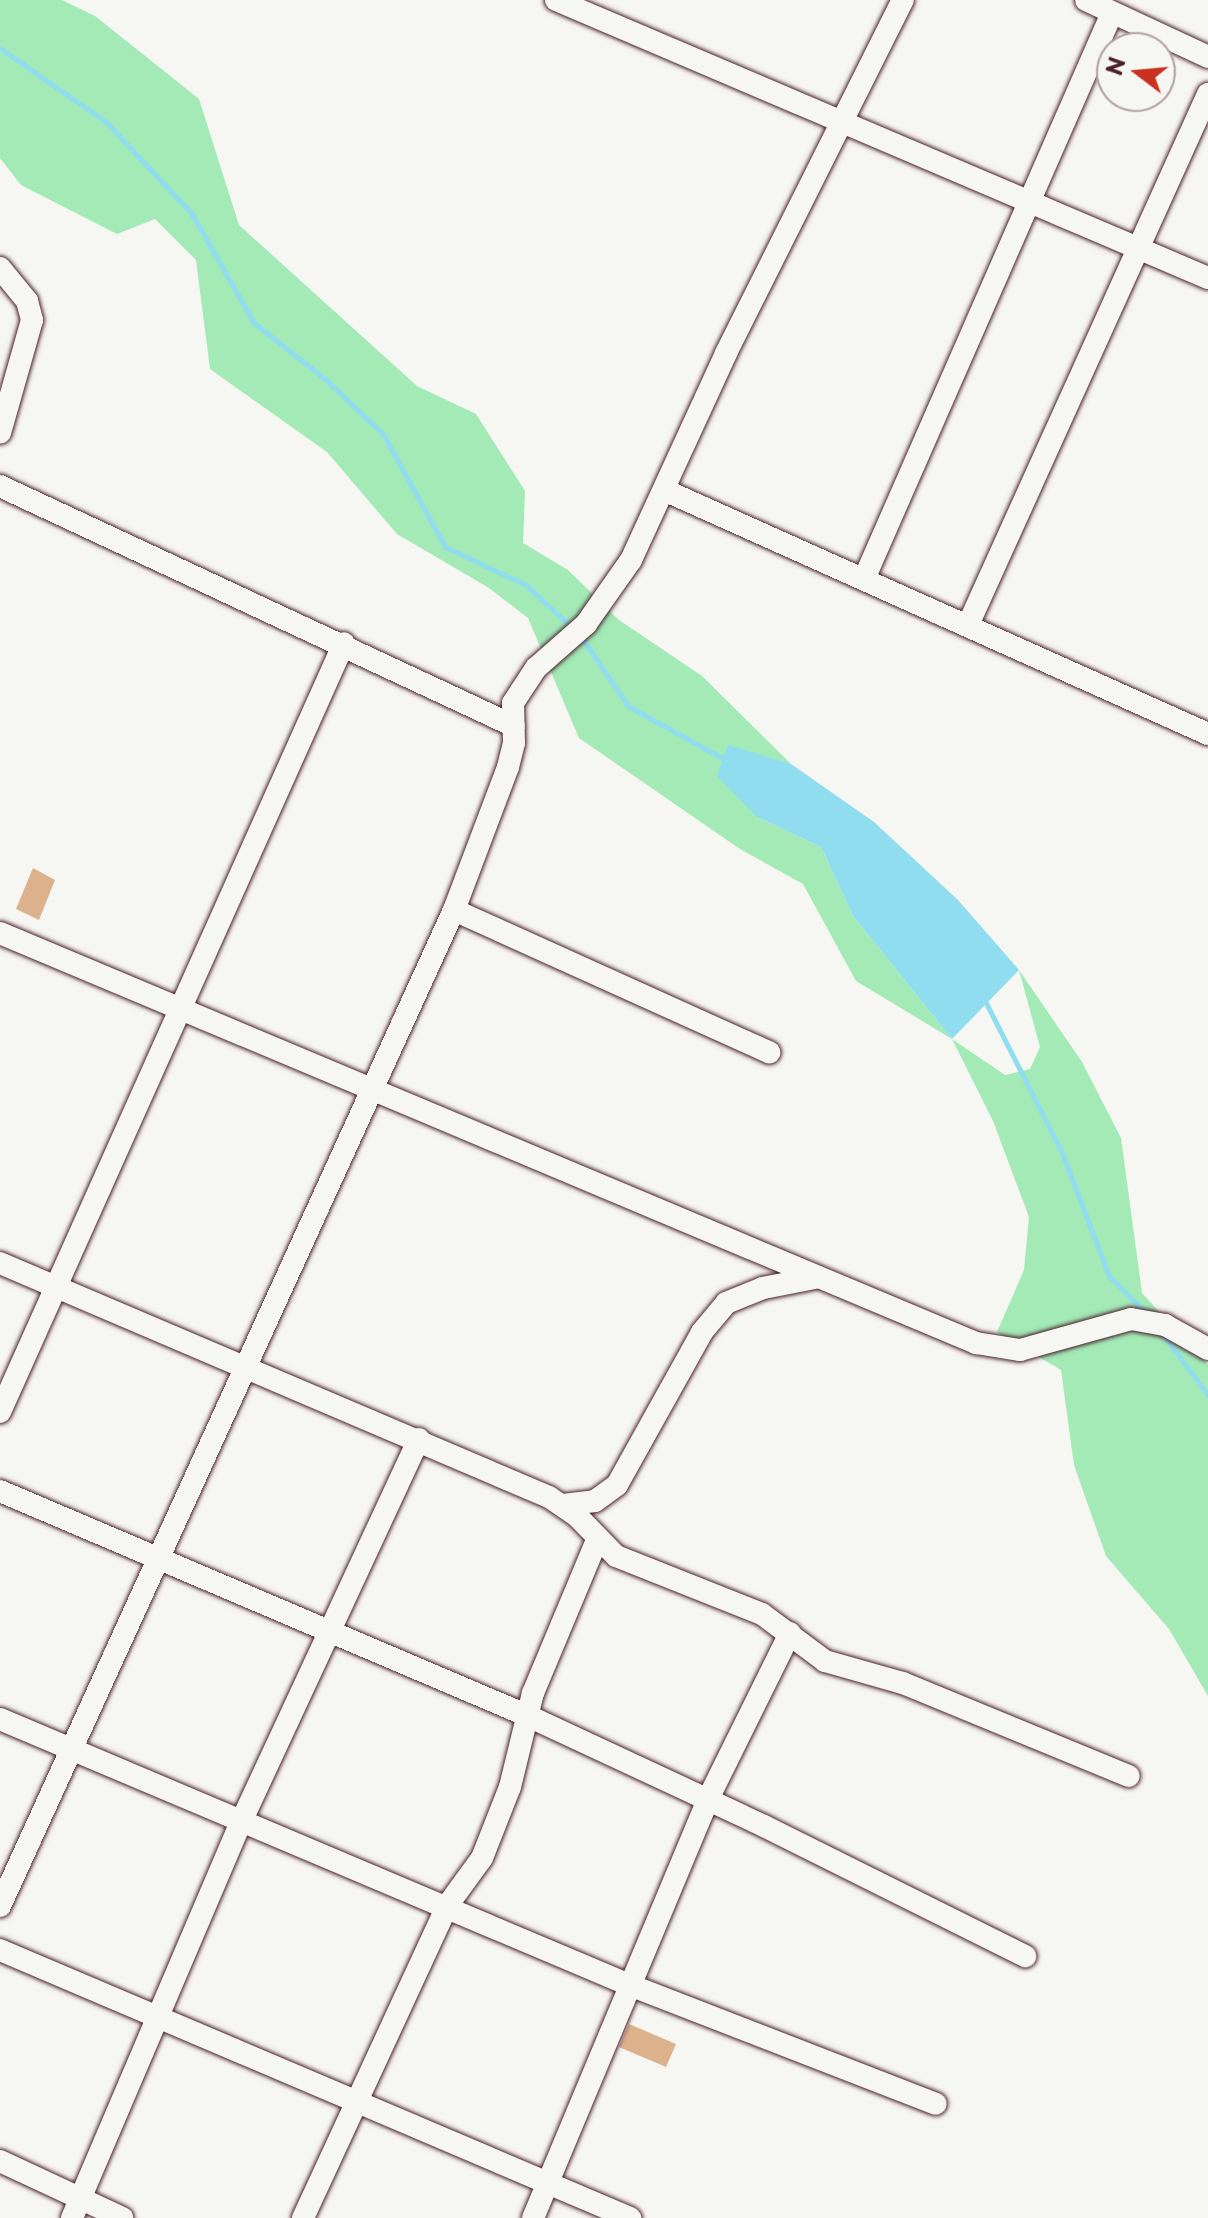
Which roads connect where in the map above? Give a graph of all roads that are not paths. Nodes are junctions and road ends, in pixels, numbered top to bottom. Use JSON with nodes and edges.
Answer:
{"nodes":[{"id":1,"x":556,"y":0,"type":"edge"},
{"id":2,"x":903,"y":0,"type":"edge"},
{"id":3,"x":1086,"y":0,"type":"edge"},
{"id":4,"x":1112,"y":13,"type":"junction"},
{"id":5,"x":1208,"y":57,"type":"edge"},
{"id":6,"x":1208,"y":94,"type":"edge"},
{"id":7,"x":843,"y":118,"type":"junction"},
{"id":8,"x":1028,"y":202,"type":"junction"},
{"id":9,"x":1136,"y":251,"type":"junction"},
{"id":10,"x":0,"y":268,"type":"edge"},
{"id":11,"x":1208,"y":278,"type":"edge"},
{"id":12,"x":0,"y":433,"type":"edge"},
{"id":13,"x":0,"y":486,"type":"edge"},
{"id":14,"x":664,"y":490,"type":"junction"},
{"id":15,"x":864,"y":579,"type":"junction"},
{"id":16,"x":968,"y":625,"type":"junction"},
{"id":17,"x":344,"y":643,"type":"junction"},
{"id":18,"x":514,"y":726,"type":"junction"},
{"id":19,"x":1208,"y":734,"type":"edge"},
{"id":20,"x":454,"y":910,"type":"junction"},
{"id":21,"x":0,"y":933,"type":"edge"},
{"id":22,"x":178,"y":1011,"type":"junction"},
{"id":23,"x":769,"y":1052,"type":"dead end"},
{"id":24,"x":373,"y":1093,"type":"junction"},
{"id":25,"x":0,"y":1263,"type":"edge"},
{"id":26,"x":814,"y":1278,"type":"junction"},
{"id":27,"x":57,"y":1287,"type":"junction"},
{"id":28,"x":1208,"y":1349,"type":"edge"},
{"id":29,"x":249,"y":1369,"type":"junction"},
{"id":30,"x":0,"y":1412,"type":"edge"},
{"id":31,"x":419,"y":1439,"type":"junction"},
{"id":32,"x":0,"y":1491,"type":"edge"},
{"id":33,"x":563,"y":1505,"type":"junction"},
{"id":34,"x":597,"y":1540,"type":"junction"},
{"id":35,"x":159,"y":1560,"type":"junction"},
{"id":36,"x":328,"y":1630,"type":"junction"},
{"id":37,"x":790,"y":1633,"type":"junction"},
{"id":38,"x":526,"y":1715,"type":"junction"},
{"id":39,"x":0,"y":1719,"type":"edge"},
{"id":40,"x":73,"y":1750,"type":"junction"},
{"id":41,"x":1129,"y":1776,"type":"dead end"},
{"id":42,"x":708,"y":1799,"type":"junction"},
{"id":43,"x":242,"y":1820,"type":"junction"},
{"id":44,"x":0,"y":1906,"type":"edge"},
{"id":45,"x":447,"y":1906,"type":"junction"},
{"id":46,"x":0,"y":1950,"type":"edge"},
{"id":47,"x":1025,"y":1956,"type":"dead end"},
{"id":48,"x":627,"y":1984,"type":"junction"},
{"id":49,"x":157,"y":2017,"type":"junction"},
{"id":50,"x":356,"y":2100,"type":"junction"},
{"id":51,"x":936,"y":2104,"type":"dead end"},
{"id":52,"x":0,"y":2161,"type":"edge"},
{"id":53,"x":546,"y":2182,"type":"junction"},
{"id":54,"x":76,"y":2208,"type":"edge"},
{"id":55,"x":122,"y":2218,"type":"edge"},
{"id":56,"x":303,"y":2218,"type":"edge"},
{"id":57,"x":533,"y":2218,"type":"edge"},
{"id":58,"x":630,"y":2218,"type":"edge"}],
"edges":[{"from":1,"to":7,"type":"street"},
{"from":2,"to":7,"type":"street"},
{"from":3,"to":4,"type":"street"},
{"from":4,"to":5,"type":"street"},
{"from":4,"to":8,"type":"street"},
{"from":6,"to":9,"type":"street"},
{"from":7,"to":8,"type":"street"},
{"from":7,"to":14,"type":"street"},
{"from":8,"to":9,"type":"street"},
{"from":8,"to":15,"type":"street"},
{"from":9,"to":11,"type":"street"},
{"from":9,"to":16,"type":"street"},
{"from":10,"to":12,"type":"street"},
{"from":13,"to":17,"type":"street"},
{"from":14,"to":15,"type":"street"},
{"from":14,"to":18,"type":"street"},
{"from":15,"to":16,"type":"street"},
{"from":16,"to":19,"type":"street"},
{"from":17,"to":18,"type":"street"},
{"from":17,"to":22,"type":"street"},
{"from":18,"to":20,"type":"street"},
{"from":20,"to":23,"type":"street"},
{"from":20,"to":24,"type":"street"},
{"from":21,"to":22,"type":"street"},
{"from":22,"to":24,"type":"street"},
{"from":22,"to":27,"type":"street"},
{"from":24,"to":26,"type":"street"},
{"from":24,"to":29,"type":"street"},
{"from":25,"to":27,"type":"street"},
{"from":26,"to":28,"type":"street"},
{"from":26,"to":33,"type":"street"},
{"from":27,"to":29,"type":"street"},
{"from":27,"to":30,"type":"street"},
{"from":29,"to":31,"type":"street"},
{"from":29,"to":35,"type":"street"},
{"from":31,"to":33,"type":"street"},
{"from":31,"to":36,"type":"street"},
{"from":32,"to":35,"type":"street"},
{"from":33,"to":34,"type":"street"},
{"from":34,"to":37,"type":"street"},
{"from":34,"to":38,"type":"street"},
{"from":35,"to":36,"type":"street"},
{"from":35,"to":40,"type":"street"},
{"from":36,"to":38,"type":"street"},
{"from":36,"to":43,"type":"street"},
{"from":37,"to":41,"type":"street"},
{"from":37,"to":42,"type":"street"},
{"from":38,"to":42,"type":"street"},
{"from":38,"to":45,"type":"street"},
{"from":39,"to":40,"type":"street"},
{"from":40,"to":43,"type":"street"},
{"from":40,"to":44,"type":"street"},
{"from":42,"to":47,"type":"street"},
{"from":42,"to":48,"type":"street"},
{"from":43,"to":45,"type":"street"},
{"from":43,"to":49,"type":"street"},
{"from":45,"to":48,"type":"street"},
{"from":45,"to":50,"type":"street"},
{"from":46,"to":49,"type":"street"},
{"from":48,"to":51,"type":"street"},
{"from":48,"to":53,"type":"street"},
{"from":49,"to":50,"type":"street"},
{"from":49,"to":54,"type":"street"},
{"from":50,"to":53,"type":"street"},
{"from":50,"to":56,"type":"street"},
{"from":52,"to":54,"type":"street"},
{"from":53,"to":57,"type":"street"},
{"from":53,"to":58,"type":"street"},
{"from":54,"to":55,"type":"street"}]}
